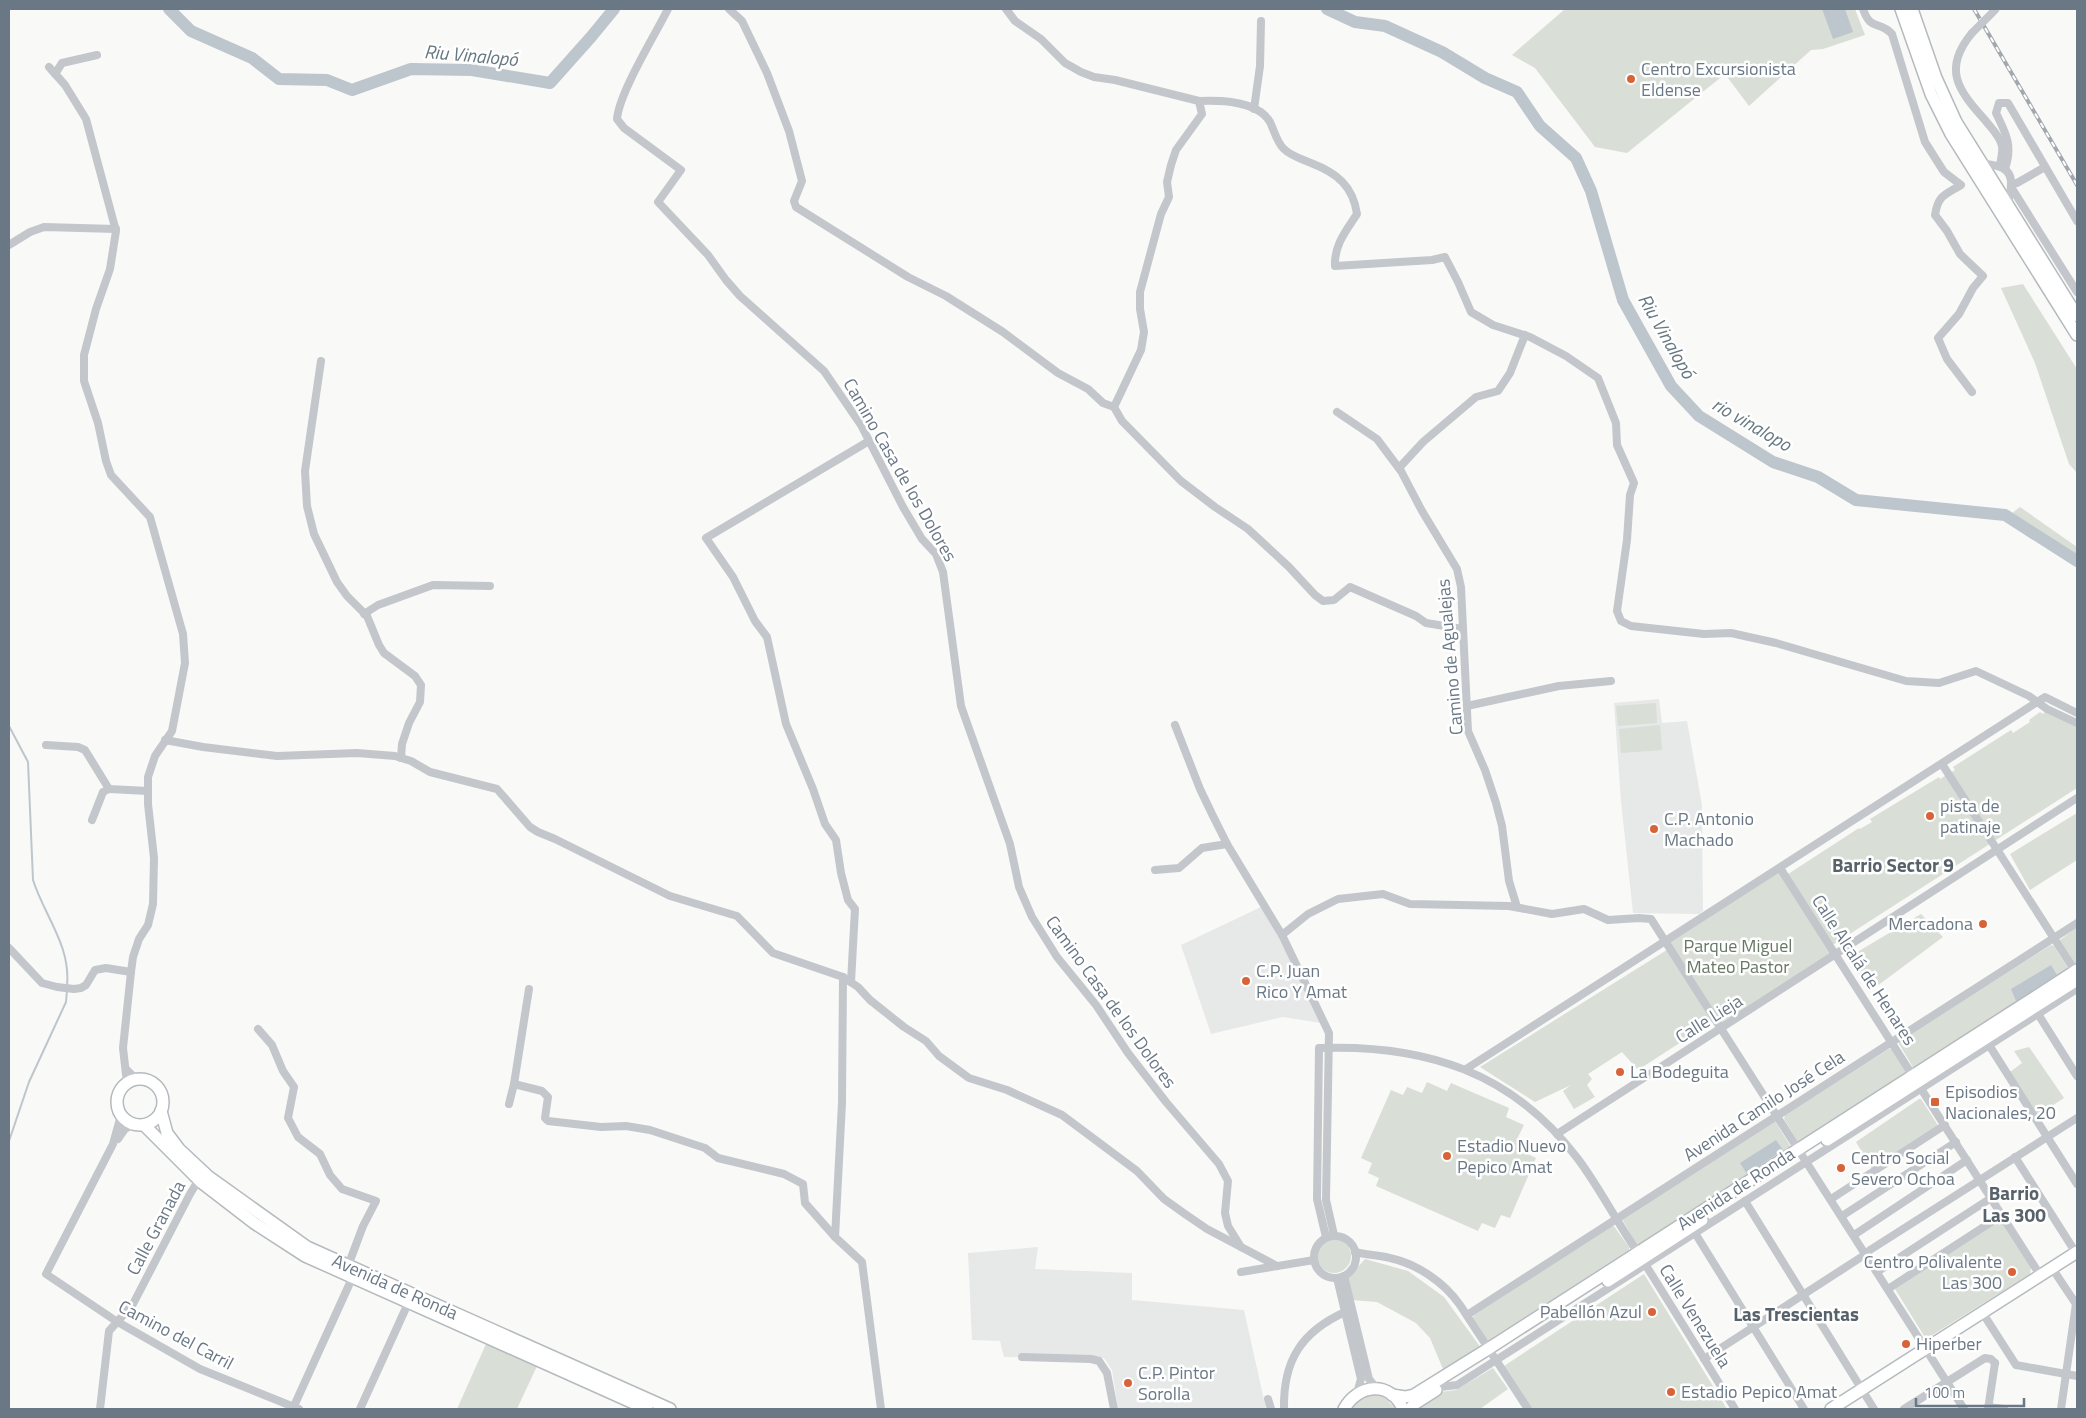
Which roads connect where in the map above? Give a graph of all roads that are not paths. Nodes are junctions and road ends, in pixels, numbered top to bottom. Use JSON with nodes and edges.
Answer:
{"nodes":[{"id":1,"x":668,"y":9,"type":"edge"},
{"id":2,"x":729,"y":9,"type":"edge"},
{"id":3,"x":1006,"y":9,"type":"edge"},
{"id":4,"x":1863,"y":9,"type":"edge"},
{"id":5,"x":1901,"y":9,"type":"edge"},
{"id":6,"x":1912,"y":9,"type":"edge"},
{"id":7,"x":1995,"y":10,"type":"edge"},
{"id":8,"x":1261,"y":21,"type":"dead end"},
{"id":9,"x":97,"y":54,"type":"dead end"},
{"id":10,"x":49,"y":66,"type":"dead end"},
{"id":11,"x":55,"y":74,"type":"junction"},
{"id":12,"x":1199,"y":102,"type":"junction"},
{"id":13,"x":1254,"y":109,"type":"junction"},
{"id":14,"x":2016,"y":116,"type":"junction"},
{"id":15,"x":2002,"y":125,"type":"junction"},
{"id":16,"x":1980,"y":163,"type":"junction"},
{"id":17,"x":2003,"y":167,"type":"junction"},
{"id":18,"x":2045,"y":167,"type":"junction"},
{"id":19,"x":2011,"y":186,"type":"junction"},
{"id":20,"x":2008,"y":208,"type":"junction"},
{"id":21,"x":2077,"y":221,"type":"edge"},
{"id":22,"x":116,"y":229,"type":"junction"},
{"id":23,"x":9,"y":245,"type":"edge"},
{"id":24,"x":2077,"y":292,"type":"edge"},
{"id":25,"x":2077,"y":316,"type":"edge"},
{"id":26,"x":1526,"y":335,"type":"junction"},
{"id":27,"x":2077,"y":335,"type":"edge"},
{"id":28,"x":320,"y":361,"type":"dead end"},
{"id":29,"x":1972,"y":392,"type":"dead end"},
{"id":30,"x":1114,"y":407,"type":"junction"},
{"id":31,"x":1337,"y":412,"type":"dead end"},
{"id":32,"x":869,"y":441,"type":"junction"},
{"id":33,"x":1399,"y":468,"type":"junction"},
{"id":34,"x":490,"y":586,"type":"dead end"},
{"id":35,"x":364,"y":614,"type":"junction"},
{"id":36,"x":1464,"y":629,"type":"junction"},
{"id":37,"x":1611,"y":681,"type":"dead end"},
{"id":38,"x":2038,"y":703,"type":"junction"},
{"id":39,"x":1467,"y":706,"type":"junction"},
{"id":40,"x":2077,"y":713,"type":"edge"},
{"id":41,"x":2077,"y":723,"type":"edge"},
{"id":42,"x":1175,"y":725,"type":"dead end"},
{"id":43,"x":165,"y":740,"type":"junction"},
{"id":44,"x":46,"y":745,"type":"dead end"},
{"id":45,"x":401,"y":758,"type":"junction"},
{"id":46,"x":1942,"y":764,"type":"junction"},
{"id":47,"x":109,"y":788,"type":"junction"},
{"id":48,"x":148,"y":791,"type":"junction"},
{"id":49,"x":2077,"y":798,"type":"edge"},
{"id":50,"x":92,"y":820,"type":"dead end"},
{"id":51,"x":1227,"y":844,"type":"junction"},
{"id":52,"x":1998,"y":850,"type":"junction"},
{"id":53,"x":1780,"y":868,"type":"junction"},
{"id":54,"x":1155,"y":870,"type":"dead end"},
{"id":55,"x":1517,"y":907,"type":"junction"},
{"id":56,"x":2077,"y":923,"type":"edge"},
{"id":57,"x":1282,"y":935,"type":"junction"},
{"id":58,"x":2054,"y":938,"type":"junction"},
{"id":59,"x":1666,"y":941,"type":"junction"},
{"id":60,"x":9,"y":948,"type":"edge"},
{"id":61,"x":1837,"y":955,"type":"junction"},
{"id":62,"x":132,"y":972,"type":"junction"},
{"id":63,"x":2077,"y":974,"type":"edge"},
{"id":64,"x":844,"y":978,"type":"junction"},
{"id":65,"x":851,"y":982,"type":"junction"},
{"id":66,"x":530,"y":989,"type":"dead end"},
{"id":67,"x":2077,"y":989,"type":"edge"},
{"id":68,"x":2038,"y":1014,"type":"junction"},
{"id":69,"x":258,"y":1029,"type":"dead end"},
{"id":70,"x":1721,"y":1029,"type":"junction"},
{"id":71,"x":1892,"y":1042,"type":"junction"},
{"id":72,"x":1989,"y":1046,"type":"junction"},
{"id":73,"x":1324,"y":1048,"type":"junction"},
{"id":74,"x":1466,"y":1069,"type":"junction"},
{"id":75,"x":2077,"y":1076,"type":"edge"},
{"id":76,"x":131,"y":1081,"type":"junction"},
{"id":77,"x":1918,"y":1082,"type":"junction"},
{"id":78,"x":514,"y":1084,"type":"junction"},
{"id":79,"x":509,"y":1104,"type":"dead end"},
{"id":80,"x":162,"y":1111,"type":"junction"},
{"id":81,"x":121,"y":1115,"type":"junction"},
{"id":82,"x":1777,"y":1116,"type":"junction"},
{"id":83,"x":2077,"y":1118,"type":"edge"},
{"id":84,"x":139,"y":1125,"type":"junction"},
{"id":85,"x":1945,"y":1125,"type":"junction"},
{"id":86,"x":1557,"y":1134,"type":"junction"},
{"id":87,"x":2046,"y":1138,"type":"junction"},
{"id":88,"x":1956,"y":1142,"type":"junction"},
{"id":89,"x":113,"y":1144,"type":"junction"},
{"id":90,"x":1803,"y":1155,"type":"junction"},
{"id":91,"x":2015,"y":1158,"type":"junction"},
{"id":92,"x":1967,"y":1160,"type":"junction"},
{"id":93,"x":201,"y":1176,"type":"junction"},
{"id":94,"x":1980,"y":1180,"type":"junction"},
{"id":95,"x":2077,"y":1184,"type":"edge"},
{"id":96,"x":1991,"y":1198,"type":"junction"},
{"id":97,"x":1831,"y":1199,"type":"junction"},
{"id":98,"x":1745,"y":1201,"type":"junction"},
{"id":99,"x":2002,"y":1215,"type":"junction"},
{"id":100,"x":1842,"y":1216,"type":"junction"},
{"id":101,"x":1616,"y":1219,"type":"junction"},
{"id":102,"x":1694,"y":1233,"type":"junction"},
{"id":103,"x":1854,"y":1235,"type":"junction"},
{"id":104,"x":1330,"y":1236,"type":"junction"},
{"id":105,"x":835,"y":1237,"type":"junction"},
{"id":106,"x":1241,"y":1247,"type":"junction"},
{"id":107,"x":1355,"y":1252,"type":"junction"},
{"id":108,"x":2077,"y":1252,"type":"edge"},
{"id":109,"x":1866,"y":1254,"type":"junction"},
{"id":110,"x":1642,"y":1259,"type":"junction"},
{"id":111,"x":1314,"y":1260,"type":"junction"},
{"id":112,"x":1278,"y":1266,"type":"junction"},
{"id":113,"x":2052,"y":1268,"type":"junction"},
{"id":114,"x":352,"y":1271,"type":"junction"},
{"id":115,"x":1241,"y":1272,"type":"dead end"},
{"id":116,"x":1877,"y":1272,"type":"junction"},
{"id":117,"x":2040,"y":1275,"type":"junction"},
{"id":118,"x":1340,"y":1277,"type":"junction"},
{"id":119,"x":1888,"y":1289,"type":"junction"},
{"id":120,"x":1803,"y":1296,"type":"junction"},
{"id":121,"x":410,"y":1299,"type":"junction"},
{"id":122,"x":2077,"y":1304,"type":"edge"},
{"id":123,"x":1345,"y":1312,"type":"junction"},
{"id":124,"x":1982,"y":1312,"type":"junction"},
{"id":125,"x":1467,"y":1315,"type":"junction"},
{"id":126,"x":116,"y":1321,"type":"junction"},
{"id":127,"x":1754,"y":1328,"type":"junction"},
{"id":128,"x":1926,"y":1349,"type":"junction"},
{"id":129,"x":1492,"y":1355,"type":"junction"},
{"id":130,"x":1022,"y":1358,"type":"dead end"},
{"id":131,"x":2011,"y":1358,"type":"junction"},
{"id":132,"x":1704,"y":1359,"type":"junction"},
{"id":133,"x":1996,"y":1363,"type":"junction"},
{"id":134,"x":2066,"y":1374,"type":"junction"},
{"id":135,"x":2077,"y":1376,"type":"edge"},
{"id":136,"x":1947,"y":1382,"type":"junction"},
{"id":137,"x":1377,"y":1389,"type":"junction"},
{"id":138,"x":1861,"y":1390,"type":"junction"},
{"id":139,"x":1357,"y":1393,"type":"junction"},
{"id":140,"x":1392,"y":1395,"type":"junction"},
{"id":141,"x":1268,"y":1399,"type":"dead end"},
{"id":142,"x":643,"y":1406,"type":"edge"},
{"id":143,"x":297,"y":1408,"type":"edge"},
{"id":144,"x":1988,"y":1408,"type":"edge"},
{"id":145,"x":100,"y":1409,"type":"edge"},
{"id":146,"x":360,"y":1409,"type":"edge"},
{"id":147,"x":670,"y":1409,"type":"edge"},
{"id":148,"x":881,"y":1409,"type":"edge"},
{"id":149,"x":1114,"y":1409,"type":"edge"},
{"id":150,"x":1270,"y":1409,"type":"edge"},
{"id":151,"x":1284,"y":1409,"type":"edge"},
{"id":152,"x":1344,"y":1409,"type":"edge"},
{"id":153,"x":1403,"y":1409,"type":"edge"},
{"id":154,"x":1410,"y":1409,"type":"edge"},
{"id":155,"x":1528,"y":1409,"type":"edge"},
{"id":156,"x":1735,"y":1409,"type":"edge"},
{"id":157,"x":1804,"y":1409,"type":"edge"},
{"id":158,"x":1831,"y":1409,"type":"edge"},
{"id":159,"x":1874,"y":1409,"type":"edge"},
{"id":160,"x":1904,"y":1409,"type":"edge"},
{"id":161,"x":1964,"y":1409,"type":"edge"},
{"id":162,"x":2004,"y":1409,"type":"edge"},
{"id":163,"x":2061,"y":1409,"type":"edge"}],
"edges":[{"from":1,"to":32,"type":"street","name":"Camino Casa de los Dolores"},
{"from":2,"to":30,"type":"street"},
{"from":3,"to":12,"type":"street"},
{"from":4,"to":29,"type":"street"},
{"from":5,"to":27,"type":"street"},
{"from":6,"to":16,"type":"street"},
{"from":7,"to":17,"type":"street","bridge":true},
{"from":8,"to":13,"type":"street"},
{"from":9,"to":11,"type":"street"},
{"from":10,"to":11,"type":"street"},
{"from":11,"to":22,"type":"street"},
{"from":12,"to":13,"type":"street"},
{"from":12,"to":30,"type":"street"},
{"from":13,"to":26,"type":"street"},
{"from":14,"to":15,"type":"street"},
{"from":14,"to":15,"type":"street"},
{"from":14,"to":18,"type":"street"},
{"from":15,"to":17,"type":"street"},
{"from":16,"to":17,"type":"street"},
{"from":16,"to":20,"type":"street"},
{"from":17,"to":19,"type":"street"},
{"from":18,"to":19,"type":"street"},
{"from":18,"to":21,"type":"street"},
{"from":19,"to":20,"type":"street"},
{"from":19,"to":24,"type":"street"},
{"from":20,"to":25,"type":"street"},
{"from":22,"to":23,"type":"street"},
{"from":22,"to":43,"type":"street"},
{"from":26,"to":33,"type":"street"},
{"from":26,"to":38,"type":"street"},
{"from":28,"to":35,"type":"street"},
{"from":30,"to":36,"type":"street"},
{"from":31,"to":33,"type":"street","name":"Camino de Agualejas"},
{"from":32,"to":65,"type":"street"},
{"from":32,"to":106,"type":"street","name":"Camino Casa de los Dolores"},
{"from":33,"to":36,"type":"street","name":"Camino de Agualejas"},
{"from":34,"to":35,"type":"street"},
{"from":35,"to":45,"type":"street"},
{"from":36,"to":39,"type":"street","name":"Camino de Agualejas"},
{"from":37,"to":39,"type":"street"},
{"from":38,"to":40,"type":"street"},
{"from":38,"to":41,"type":"street"},
{"from":38,"to":46,"type":"street"},
{"from":39,"to":55,"type":"street","name":"Camino de Agualejas"},
{"from":42,"to":51,"type":"street"},
{"from":43,"to":45,"type":"street"},
{"from":43,"to":48,"type":"street"},
{"from":44,"to":47,"type":"street"},
{"from":45,"to":64,"type":"street"},
{"from":46,"to":52,"type":"street"},
{"from":46,"to":53,"type":"street"},
{"from":47,"to":48,"type":"street"},
{"from":47,"to":50,"type":"street"},
{"from":48,"to":62,"type":"street"},
{"from":49,"to":52,"type":"street","name":"Calle Lieja"},
{"from":51,"to":54,"type":"street"},
{"from":51,"to":57,"type":"street"},
{"from":52,"to":58,"type":"street"},
{"from":52,"to":61,"type":"street","name":"Calle Lieja"},
{"from":53,"to":59,"type":"street"},
{"from":53,"to":61,"type":"street","name":"Calle Alcalá de Henares"},
{"from":55,"to":57,"type":"street"},
{"from":55,"to":59,"type":"street"},
{"from":56,"to":58,"type":"street","name":"Avenida Camilo José Cela"},
{"from":57,"to":73,"type":"street"},
{"from":58,"to":63,"type":"street"},
{"from":58,"to":71,"type":"street","name":"Avenida Camilo José Cela"},
{"from":59,"to":70,"type":"street"},
{"from":59,"to":74,"type":"street"},
{"from":60,"to":62,"type":"street"},
{"from":61,"to":70,"type":"street","name":"Calle Lieja"},
{"from":61,"to":71,"type":"street","name":"Calle Alcalá de Henares"},
{"from":62,"to":76,"type":"street"},
{"from":63,"to":77,"type":"street","name":"Avenida de Ronda"},
{"from":64,"to":65,"type":"street"},
{"from":64,"to":105,"type":"street"},
{"from":65,"to":106,"type":"street"},
{"from":66,"to":78,"type":"street"},
{"from":67,"to":68,"type":"street","name":"Avenida de Ronda"},
{"from":68,"to":72,"type":"street","name":"Avenida de Ronda"},
{"from":68,"to":75,"type":"street"},
{"from":69,"to":114,"type":"street"},
{"from":70,"to":82,"type":"street"},
{"from":70,"to":86,"type":"street","name":"Calle Lieja"},
{"from":71,"to":77,"type":"street","name":"Calle Alcalá de Henares"},
{"from":71,"to":82,"type":"street","name":"Avenida Camilo José Cela"},
{"from":72,"to":77,"type":"street","name":"Avenida de Ronda"},
{"from":72,"to":87,"type":"street"},
{"from":73,"to":74,"type":"street","name":"Calle Venezuela"},
{"from":73,"to":104,"type":"street"},
{"from":74,"to":86,"type":"street","name":"Calle Venezuela"},
{"from":76,"to":80,"type":"street"},
{"from":76,"to":81,"type":"street"},
{"from":77,"to":85,"type":"street","name":"Calle Alcalá de Henares"},
{"from":77,"to":90,"type":"street","name":"Avenida de Ronda"},
{"from":78,"to":79,"type":"street"},
{"from":78,"to":105,"type":"street"},
{"from":80,"to":84,"type":"street"},
{"from":80,"to":93,"type":"street","name":"Avenida de Ronda"},
{"from":81,"to":84,"type":"street"},
{"from":81,"to":89,"type":"street"},
{"from":82,"to":90,"type":"street"},
{"from":82,"to":101,"type":"street","name":"Avenida Camilo José Cela"},
{"from":83,"to":87,"type":"street"},
{"from":84,"to":89,"type":"street"},
{"from":84,"to":93,"type":"street","name":"Avenida de Ronda"},
{"from":85,"to":88,"type":"street","name":"Calle Alcalá de Henares"},
{"from":85,"to":97,"type":"street"},
{"from":86,"to":101,"type":"street","name":"Calle Venezuela"},
{"from":87,"to":91,"type":"street"},
{"from":87,"to":95,"type":"street"},
{"from":88,"to":92,"type":"street","name":"Calle Alcalá de Henares"},
{"from":88,"to":100,"type":"street"},
{"from":89,"to":126,"type":"street","name":"Camino del Carril"},
{"from":90,"to":97,"type":"street"},
{"from":90,"to":98,"type":"street","name":"Avenida de Ronda"},
{"from":90,"to":110,"type":"street","name":"Avenida de Ronda"},
{"from":91,"to":94,"type":"street"},
{"from":91,"to":108,"type":"street"},
{"from":92,"to":94,"type":"street","name":"Calle Alcalá de Henares"},
{"from":92,"to":103,"type":"street"},
{"from":93,"to":114,"type":"street","name":"Avenida de Ronda"},
{"from":93,"to":126,"type":"street","name":"Calle Granada"},
{"from":94,"to":96,"type":"street","name":"Calle Alcalá de Henares"},
{"from":94,"to":109,"type":"street"},
{"from":96,"to":99,"type":"street","name":"Calle Alcalá de Henares"},
{"from":96,"to":116,"type":"street"},
{"from":97,"to":100,"type":"street"},
{"from":98,"to":102,"type":"street","name":"Avenida de Ronda"},
{"from":98,"to":120,"type":"street"},
{"from":99,"to":117,"type":"street","name":"Calle Alcalá de Henares"},
{"from":99,"to":119,"type":"street"},
{"from":100,"to":103,"type":"street"},
{"from":101,"to":110,"type":"street","name":"Calle Venezuela"},
{"from":101,"to":125,"type":"street","name":"Avenida Camilo José Cela"},
{"from":102,"to":110,"type":"street","name":"Avenida de Ronda"},
{"from":102,"to":127,"type":"street"},
{"from":103,"to":109,"type":"street"},
{"from":104,"to":107,"type":"street"},
{"from":104,"to":111,"type":"street"},
{"from":105,"to":148,"type":"street"},
{"from":106,"to":112,"type":"street"},
{"from":107,"to":118,"type":"street"},
{"from":107,"to":125,"type":"street"},
{"from":108,"to":113,"type":"street"},
{"from":109,"to":116,"type":"street"},
{"from":109,"to":120,"type":"street"},
{"from":110,"to":129,"type":"street","name":"Avenida de Ronda"},
{"from":110,"to":132,"type":"street","name":"Calle Venezuela"},
{"from":111,"to":112,"type":"street"},
{"from":111,"to":118,"type":"street"},
{"from":112,"to":115,"type":"street"},
{"from":113,"to":117,"type":"street"},
{"from":113,"to":122,"type":"street"},
{"from":114,"to":121,"type":"street","name":"Avenida de Ronda"},
{"from":114,"to":143,"type":"street"},
{"from":116,"to":119,"type":"street"},
{"from":117,"to":124,"type":"street"},
{"from":118,"to":123,"type":"street"},
{"from":118,"to":137,"type":"street"},
{"from":119,"to":128,"type":"street"},
{"from":120,"to":127,"type":"street"},
{"from":120,"to":138,"type":"street"},
{"from":121,"to":142,"type":"street","name":"Avenida de Ronda"},
{"from":121,"to":146,"type":"street"},
{"from":122,"to":134,"type":"street"},
{"from":123,"to":139,"type":"street"},
{"from":123,"to":151,"type":"street"},
{"from":124,"to":128,"type":"street"},
{"from":124,"to":131,"type":"street"},
{"from":125,"to":129,"type":"street"},
{"from":126,"to":143,"type":"street","name":"Camino del Carril"},
{"from":126,"to":145,"type":"street"},
{"from":127,"to":132,"type":"street"},
{"from":127,"to":157,"type":"street"},
{"from":128,"to":136,"type":"street"},
{"from":128,"to":138,"type":"street"},
{"from":129,"to":140,"type":"street","name":"Avenida de Ronda"},
{"from":129,"to":154,"type":"street","name":"Avenida de Ronda"},
{"from":129,"to":155,"type":"street"},
{"from":130,"to":149,"type":"street"},
{"from":131,"to":133,"type":"street"},
{"from":131,"to":134,"type":"street"},
{"from":132,"to":156,"type":"street","name":"Calle Venezuela"},
{"from":133,"to":136,"type":"street"},
{"from":133,"to":144,"type":"street"},
{"from":134,"to":135,"type":"street"},
{"from":134,"to":163,"type":"street"},
{"from":136,"to":160,"type":"street"},
{"from":136,"to":161,"type":"street"},
{"from":137,"to":139,"type":"street"},
{"from":137,"to":140,"type":"street"},
{"from":138,"to":158,"type":"street"},
{"from":138,"to":159,"type":"street"},
{"from":139,"to":152,"type":"street"},
{"from":140,"to":153,"type":"street"},
{"from":141,"to":150,"type":"street"},
{"from":142,"to":147,"type":"street","name":"Avenida de Ronda"},
{"from":144,"to":162,"type":"street"}]}
